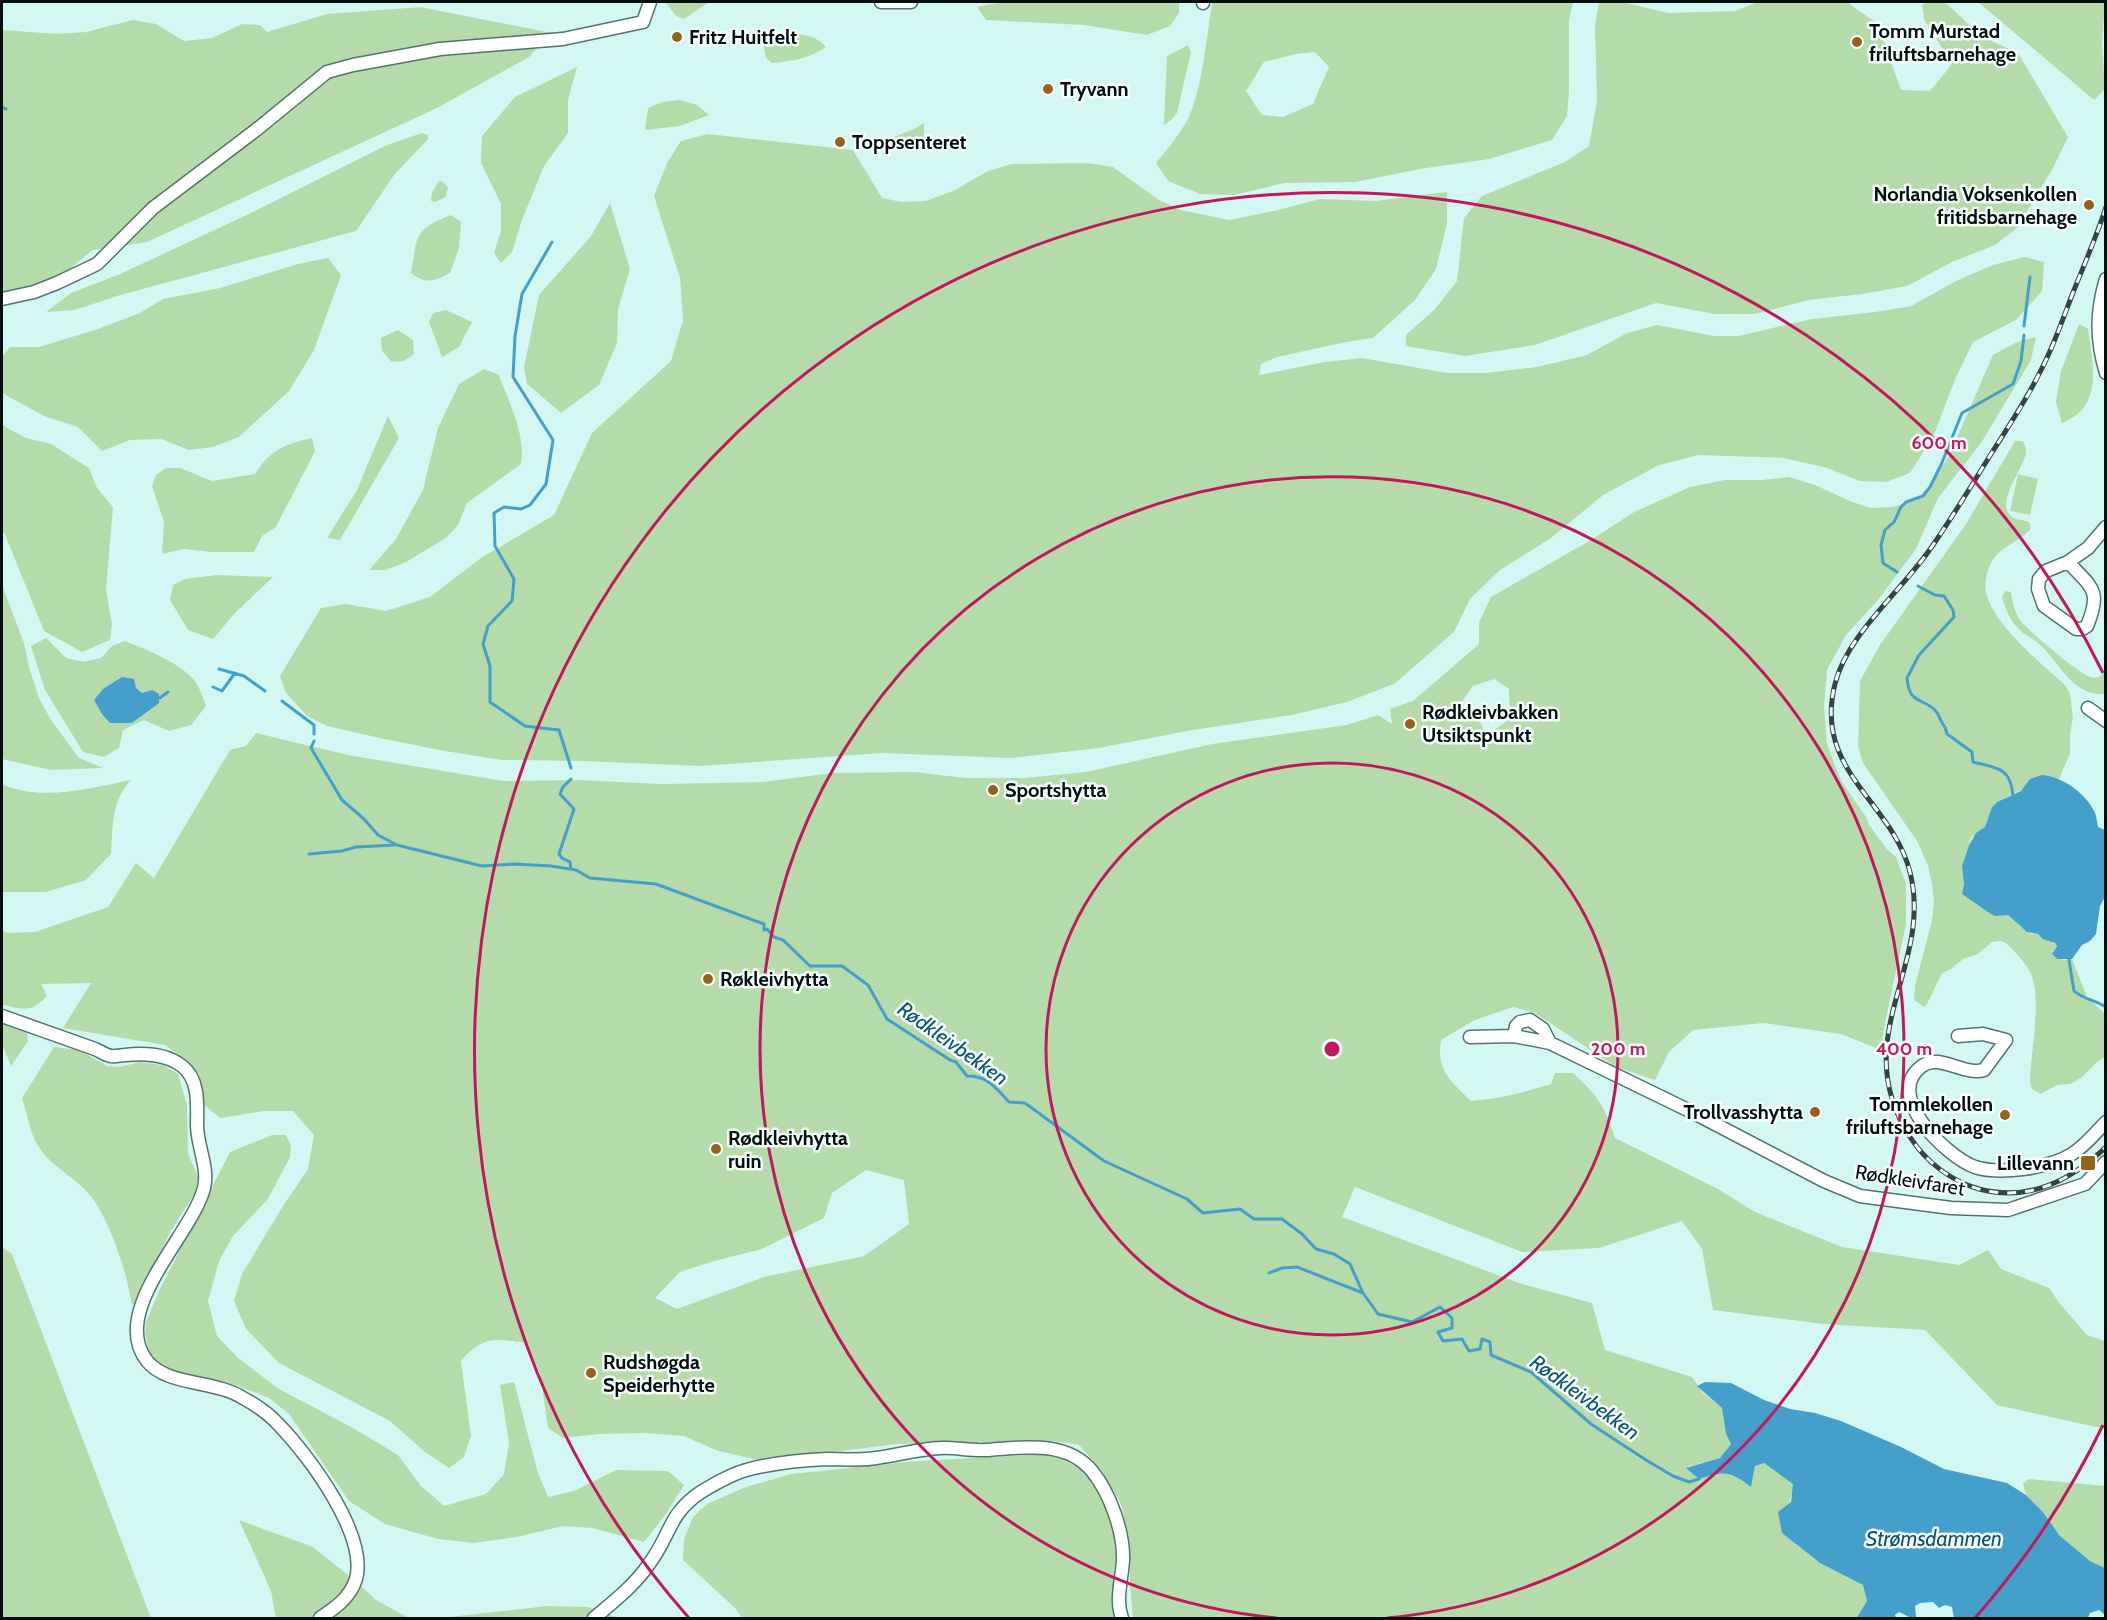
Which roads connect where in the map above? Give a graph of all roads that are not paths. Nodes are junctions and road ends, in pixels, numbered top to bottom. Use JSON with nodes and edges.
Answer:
{"nodes":[{"id":1,"x":650,"y":2,"type":"edge"},
{"id":2,"x":881,"y":2,"type":"edge"},
{"id":3,"x":911,"y":2,"type":"edge"},
{"id":4,"x":2106,"y":279,"type":"edge"},
{"id":5,"x":2,"y":299,"type":"edge"},
{"id":6,"x":2106,"y":373,"type":"edge"},
{"id":7,"x":2106,"y":527,"type":"edge"},
{"id":8,"x":2068,"y":562,"type":"junction"},
{"id":9,"x":2088,"y":708,"type":"dead end"},
{"id":10,"x":2106,"y":721,"type":"edge"},
{"id":11,"x":2,"y":1016,"type":"edge"},
{"id":12,"x":1514,"y":1035,"type":"junction"},
{"id":13,"x":1470,"y":1036,"type":"dead end"},
{"id":14,"x":1958,"y":1036,"type":"dead end"},
{"id":15,"x":1550,"y":1042,"type":"junction"},
{"id":16,"x":2106,"y":1122,"type":"edge"},
{"id":17,"x":2106,"y":1162,"type":"edge"},
{"id":18,"x":320,"y":1618,"type":"edge"},
{"id":19,"x":594,"y":1618,"type":"edge"},
{"id":20,"x":1122,"y":1618,"type":"edge"}],
"edges":[{"from":1,"to":5,"type":"street"},
{"from":2,"to":3,"type":"street"},
{"from":4,"to":6,"type":"street"},
{"from":7,"to":8,"type":"street"},
{"from":8,"to":8,"type":"street"},
{"from":9,"to":10,"type":"street"},
{"from":11,"to":18,"type":"street"},
{"from":12,"to":13,"type":"street","name":"Rødkleivfaret"},
{"from":12,"to":15,"type":"street","name":"Rødkleivfaret"},
{"from":12,"to":15,"type":"street","name":"Rødkleivfaret"},
{"from":14,"to":16,"type":"street"},
{"from":15,"to":17,"type":"street","name":"Rødkleivfaret"},
{"from":19,"to":20,"type":"street"}]}
